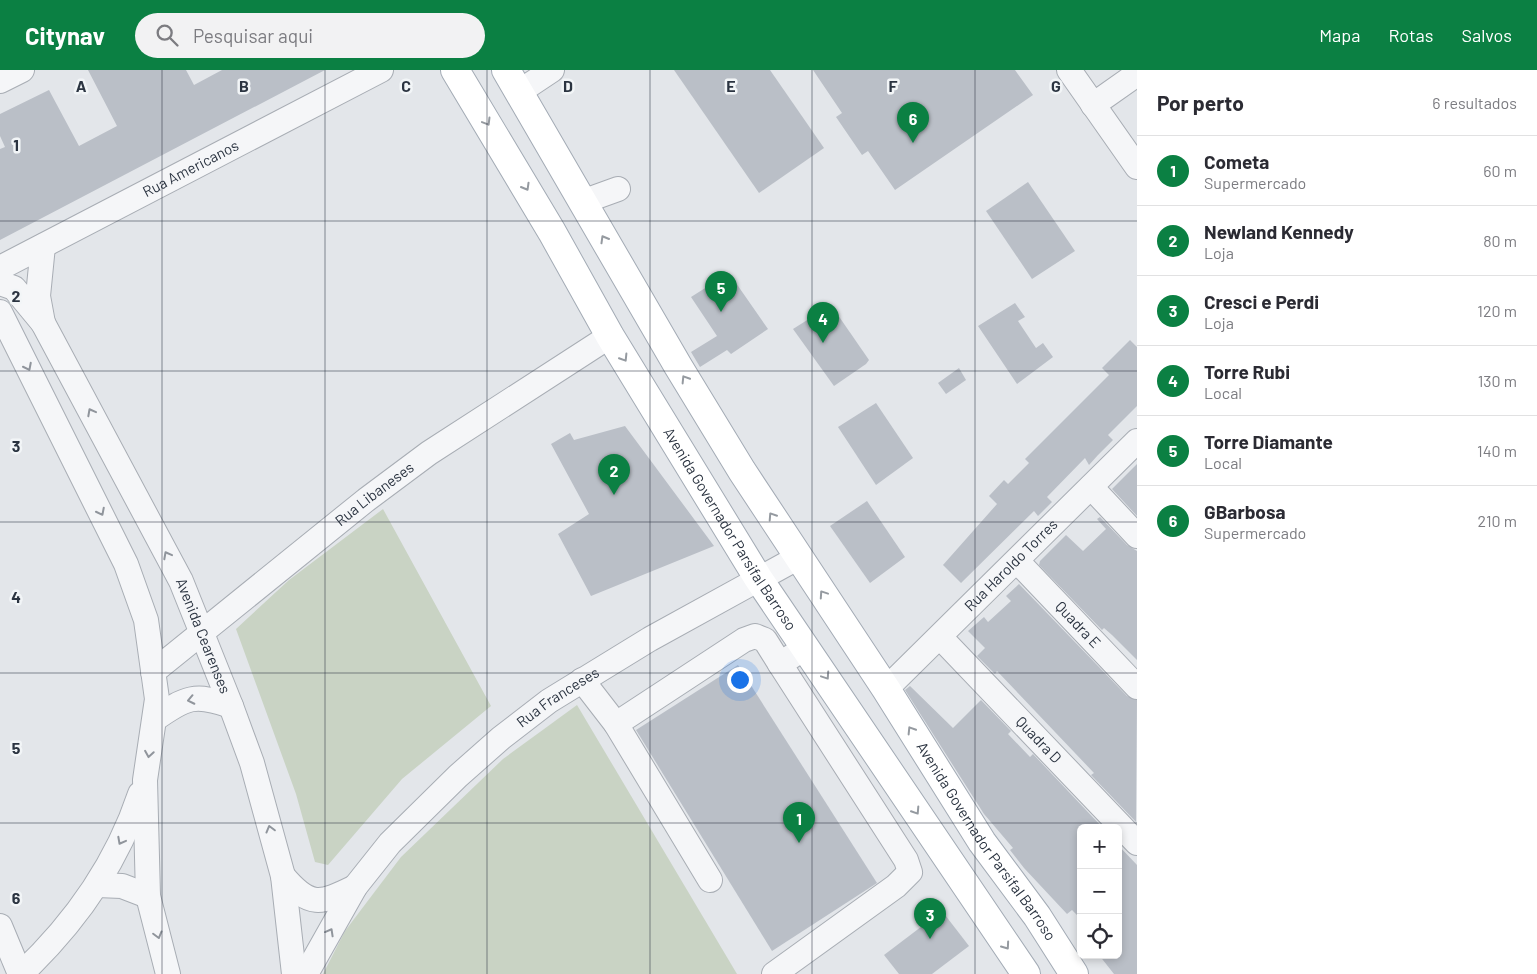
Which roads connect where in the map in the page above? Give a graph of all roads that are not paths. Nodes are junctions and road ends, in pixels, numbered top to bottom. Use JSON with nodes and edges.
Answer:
{"nodes":[{"id":1,"x":22,"y":70,"type":"edge"},
{"id":2,"x":381,"y":70,"type":"edge"},
{"id":3,"x":455,"y":70,"type":"edge"},
{"id":4,"x":468,"y":70,"type":"edge"},
{"id":5,"x":552,"y":70,"type":"edge"},
{"id":6,"x":1069,"y":70,"type":"edge"},
{"id":7,"x":1137,"y":74,"type":"edge"},
{"id":8,"x":512,"y":81,"type":"edge"},
{"id":9,"x":0,"y":82,"type":"edge"},
{"id":10,"x":1093,"y":105,"type":"junction"},
{"id":11,"x":1137,"y":168,"type":"edge"},
{"id":12,"x":618,"y":189,"type":"dead end"},
{"id":13,"x":582,"y":202,"type":"junction"},
{"id":14,"x":43,"y":246,"type":"junction"},
{"id":15,"x":0,"y":268,"type":"edge"},
{"id":16,"x":0,"y":284,"type":"edge"},
{"id":17,"x":2,"y":321,"type":"edge"},
{"id":18,"x":43,"y":322,"type":"junction"},
{"id":19,"x":610,"y":336,"type":"junction"},
{"id":20,"x":1137,"y":441,"type":"edge"},
{"id":21,"x":1091,"y":487,"type":"junction"},
{"id":22,"x":1137,"y":536,"type":"edge"},
{"id":23,"x":799,"y":557,"type":"junction"},
{"id":24,"x":1017,"y":561,"type":"junction"},
{"id":25,"x":758,"y":578,"type":"junction"},
{"id":26,"x":202,"y":631,"type":"junction"},
{"id":27,"x":941,"y":638,"type":"junction"},
{"id":28,"x":806,"y":647,"type":"junction"},
{"id":29,"x":780,"y":664,"type":"junction"},
{"id":30,"x":153,"y":672,"type":"junction"},
{"id":31,"x":582,"y":680,"type":"junction"},
{"id":32,"x":1137,"y":687,"type":"edge"},
{"id":33,"x":886,"y":689,"type":"junction"},
{"id":34,"x":231,"y":706,"type":"junction"},
{"id":35,"x":155,"y":719,"type":"junction"},
{"id":36,"x":616,"y":724,"type":"junction"},
{"id":37,"x":145,"y":780,"type":"junction"},
{"id":38,"x":1137,"y":843,"type":"edge"},
{"id":39,"x":283,"y":876,"type":"junction"},
{"id":40,"x":710,"y":880,"type":"dead end"},
{"id":41,"x":97,"y":885,"type":"junction"},
{"id":42,"x":355,"y":887,"type":"junction"},
{"id":43,"x":148,"y":896,"type":"junction"},
{"id":44,"x":0,"y":926,"type":"edge"},
{"id":45,"x":20,"y":974,"type":"edge"},
{"id":46,"x":168,"y":974,"type":"edge"},
{"id":47,"x":294,"y":974,"type":"edge"},
{"id":48,"x":306,"y":974,"type":"edge"},
{"id":49,"x":774,"y":974,"type":"edge"},
{"id":50,"x":1026,"y":974,"type":"edge"},
{"id":51,"x":1074,"y":974,"type":"edge"}],
"edges":[{"from":1,"to":9,"type":"street"},
{"from":2,"to":14,"type":"street","name":"Rua Americanos"},
{"from":3,"to":19,"type":"main road","name":"Avenida Governador Parsifal Barroso","one_way":true},
{"from":4,"to":8,"type":"main road"},
{"from":5,"to":8,"type":"street"},
{"from":6,"to":10,"type":"street"},
{"from":7,"to":10,"type":"street"},
{"from":8,"to":13,"type":"main road","name":"Avenida Governador Parsifal Barroso"},
{"from":10,"to":11,"type":"street"},
{"from":12,"to":13,"type":"street"},
{"from":23,"to":13,"type":"main road","name":"Avenida Governador Parsifal Barroso","one_way":true},
{"from":14,"to":15,"type":"street","name":"Rua Americanos"},
{"from":14,"to":18,"type":"street","name":"Avenida Cearenses"},
{"from":16,"to":18,"type":"street","name":"Avenida Cearenses"},
{"from":17,"to":30,"type":"street","one_way":true},
{"from":26,"to":18,"type":"street","name":"Avenida Cearenses","one_way":true},
{"from":19,"to":25,"type":"main road","name":"Avenida Governador Parsifal Barroso","one_way":true},
{"from":19,"to":26,"type":"street","name":"Rua Libaneses"},
{"from":20,"to":21,"type":"street","name":"Rua Haroldo Torres"},
{"from":21,"to":22,"type":"street"},
{"from":21,"to":24,"type":"street","name":"Rua Haroldo Torres"},
{"from":23,"to":25,"type":"street","name":"Rua Franceses"},
{"from":33,"to":23,"type":"main road","name":"Avenida Governador Parsifal Barroso","one_way":true},
{"from":24,"to":27,"type":"street","name":"Rua Haroldo Torres"},
{"from":24,"to":32,"type":"street","name":"Quadra E"},
{"from":25,"to":28,"type":"main road","name":"Avenida Governador Parsifal Barroso"},
{"from":25,"to":31,"type":"street","name":"Rua Franceses"},
{"from":26,"to":30,"type":"street","name":"Rua Libaneses"},
{"from":26,"to":34,"type":"street","name":"Avenida Cearenses"},
{"from":27,"to":33,"type":"street","name":"Rua Haroldo Torres"},
{"from":27,"to":38,"type":"street","name":"Quadra D"},
{"from":28,"to":29,"type":"street"},
{"from":28,"to":50,"type":"main road","name":"Avenida Governador Parsifal Barroso","one_way":true},
{"from":29,"to":36,"type":"street"},
{"from":29,"to":49,"type":"street"},
{"from":30,"to":35,"type":"street"},
{"from":31,"to":36,"type":"street"},
{"from":31,"to":42,"type":"street","name":"Rua Franceses"},
{"from":51,"to":33,"type":"main road","name":"Avenida Governador Parsifal Barroso","one_way":true},
{"from":34,"to":35,"type":"street","one_way":true},
{"from":39,"to":34,"type":"street","name":"Avenida Cearenses","one_way":true},
{"from":35,"to":37,"type":"street","one_way":true},
{"from":36,"to":40,"type":"street"},
{"from":37,"to":41,"type":"street","one_way":true},
{"from":37,"to":43,"type":"street"},
{"from":39,"to":42,"type":"street","name":"Rua Franceses"},
{"from":39,"to":47,"type":"street","name":"Avenida Cearenses"},
{"from":41,"to":43,"type":"street"},
{"from":41,"to":45,"type":"street"},
{"from":48,"to":42,"type":"street","name":"Rua Franceses","one_way":true},
{"from":43,"to":46,"type":"street","one_way":true},
{"from":44,"to":45,"type":"street"}]}
